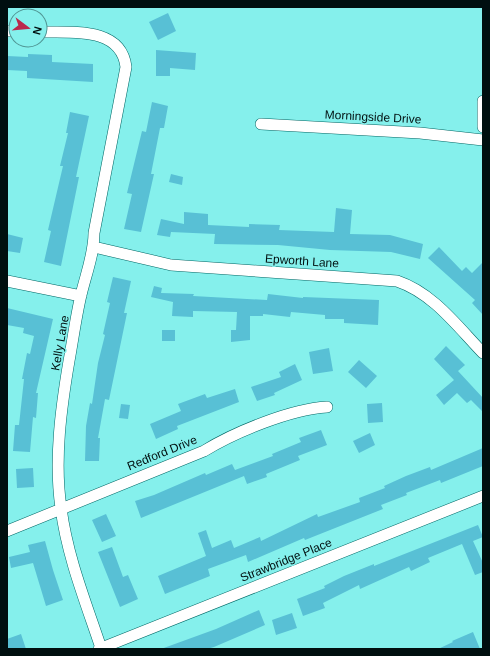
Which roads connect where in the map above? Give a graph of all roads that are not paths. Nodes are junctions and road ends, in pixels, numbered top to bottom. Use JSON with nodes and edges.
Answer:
{"nodes":[{"id":1,"x":48,"y":32,"type":"edge"},
{"id":2,"x":483,"y":101,"type":"edge"},
{"id":3,"x":261,"y":124,"type":"dead end"},
{"id":4,"x":483,"y":127,"type":"edge"},
{"id":5,"x":483,"y":140,"type":"edge"},
{"id":6,"x":94,"y":247,"type":"junction"},
{"id":7,"x":7,"y":281,"type":"edge"},
{"id":8,"x":81,"y":296,"type":"junction"},
{"id":9,"x":483,"y":353,"type":"edge"},
{"id":10,"x":327,"y":407,"type":"dead end"},
{"id":11,"x":483,"y":496,"type":"edge"},
{"id":12,"x":61,"y":509,"type":"junction"},
{"id":13,"x":7,"y":531,"type":"edge"},
{"id":14,"x":100,"y":649,"type":"edge"}],
"edges":[{"from":1,"to":6,"type":"street","name":"Kelly Lane"},
{"from":2,"to":4,"type":"street"},
{"from":3,"to":5,"type":"street","name":"Morningside Drive"},
{"from":6,"to":8,"type":"street","name":"Kelly Lane"},
{"from":6,"to":9,"type":"street","name":"Epworth Lane"},
{"from":7,"to":8,"type":"street"},
{"from":8,"to":12,"type":"street","name":"Kelly Lane"},
{"from":10,"to":12,"type":"street","name":"Redford Drive"},
{"from":11,"to":14,"type":"street","name":"Strawbridge Place"},
{"from":12,"to":13,"type":"street","name":"Redford Drive"},
{"from":12,"to":14,"type":"street","name":"Kelly Lane"}]}
